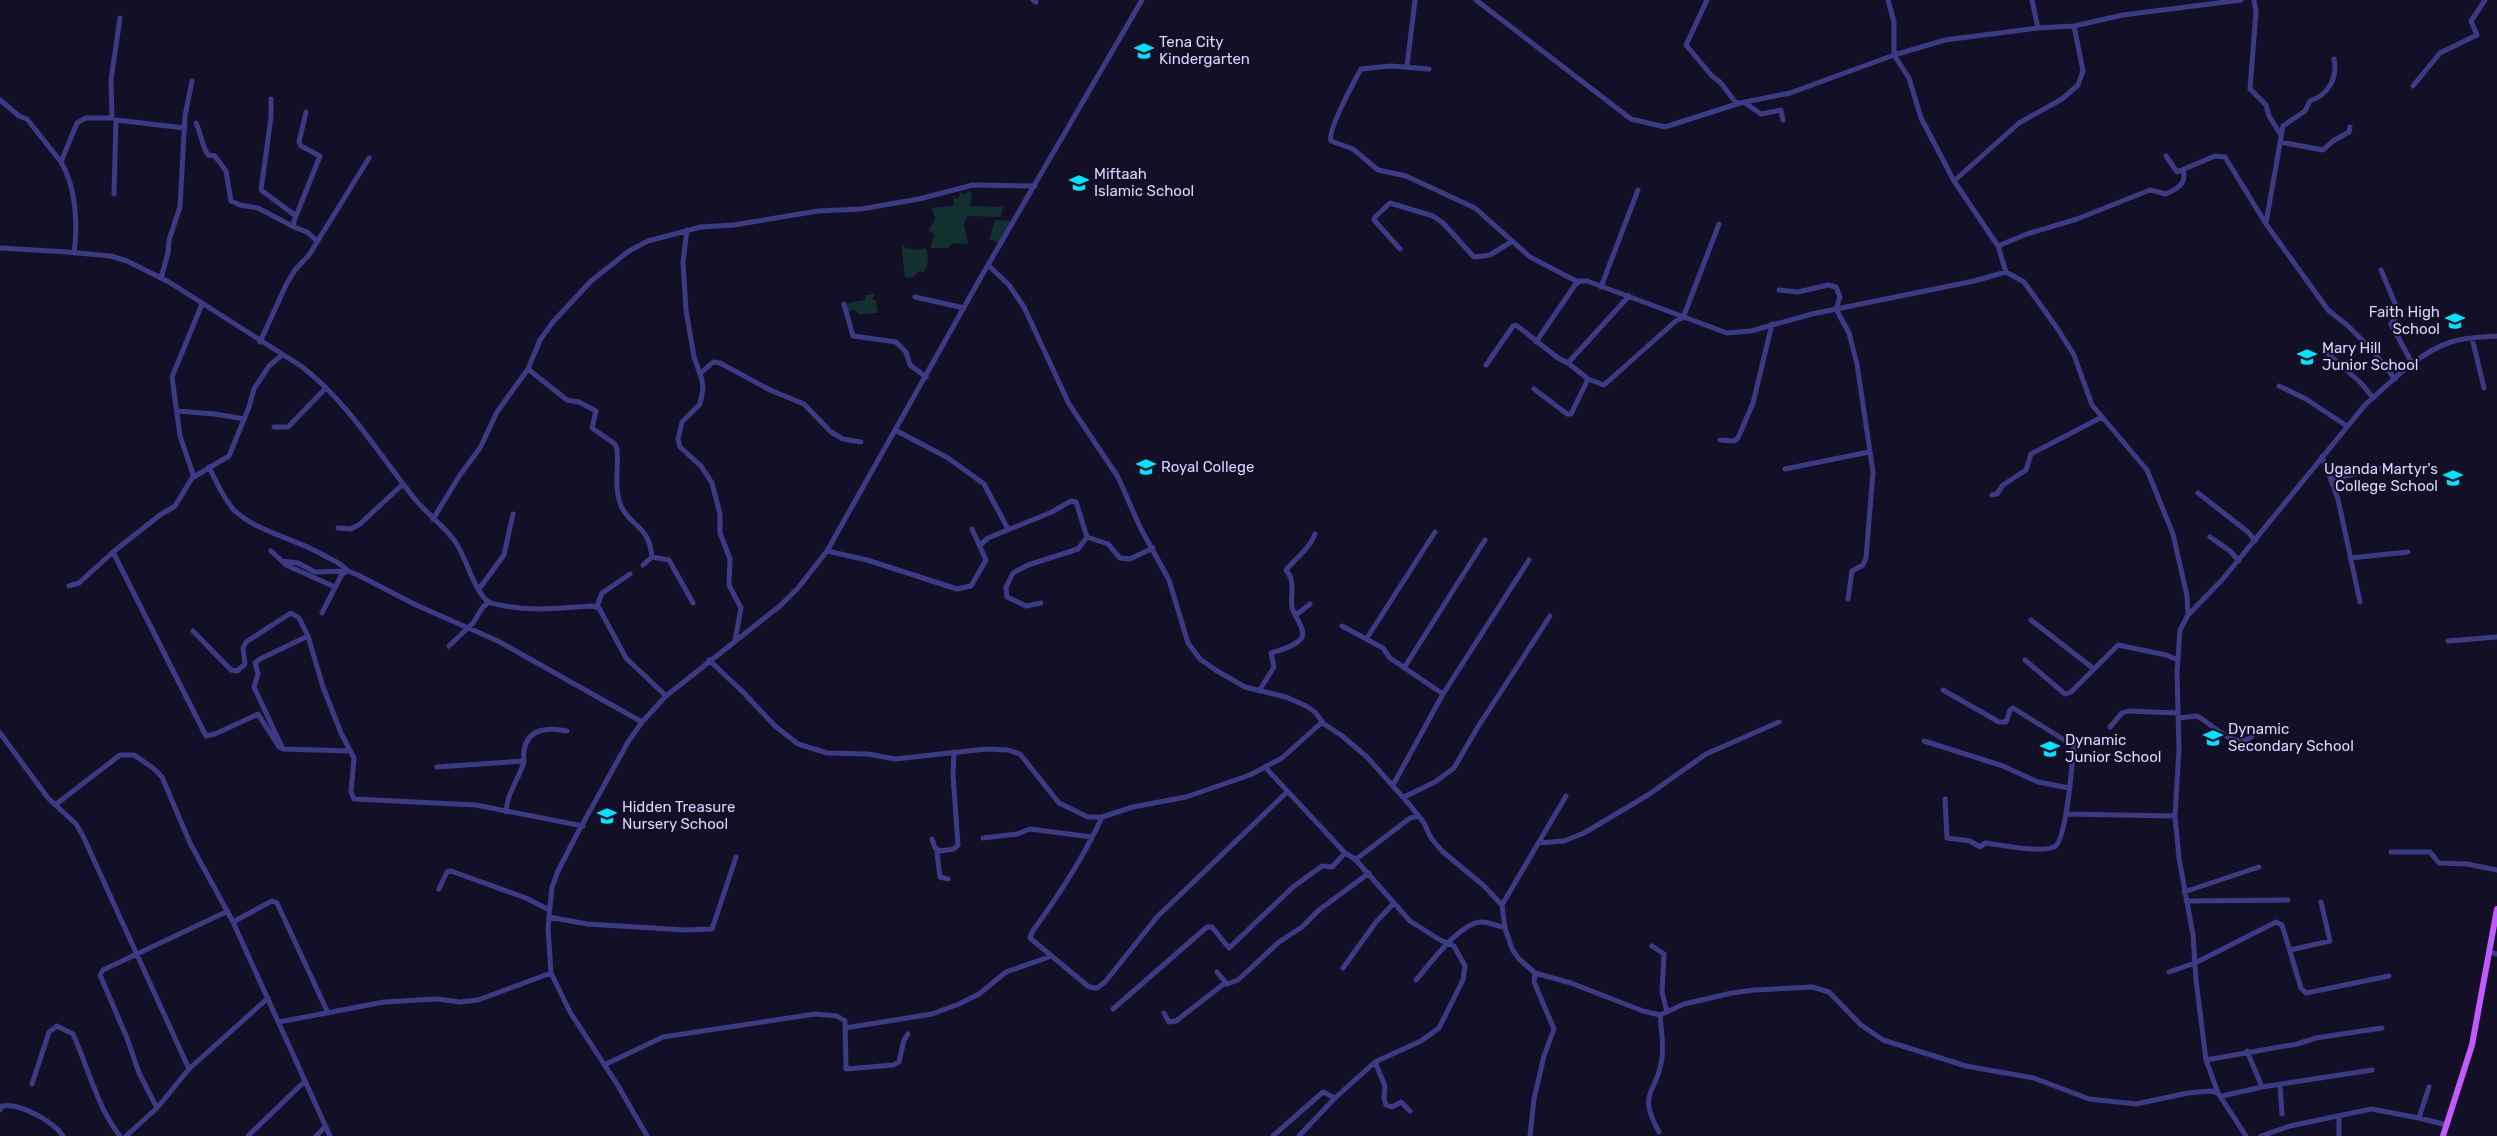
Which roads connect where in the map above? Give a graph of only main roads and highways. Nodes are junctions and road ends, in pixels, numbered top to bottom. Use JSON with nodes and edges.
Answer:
{"nodes":[{"id":1,"x":2497,"y":909,"type":"edge"},
{"id":2,"x":2443,"y":1136,"type":"edge"}],
"edges":[{"from":1,"to":2,"type":"main road"}]}
